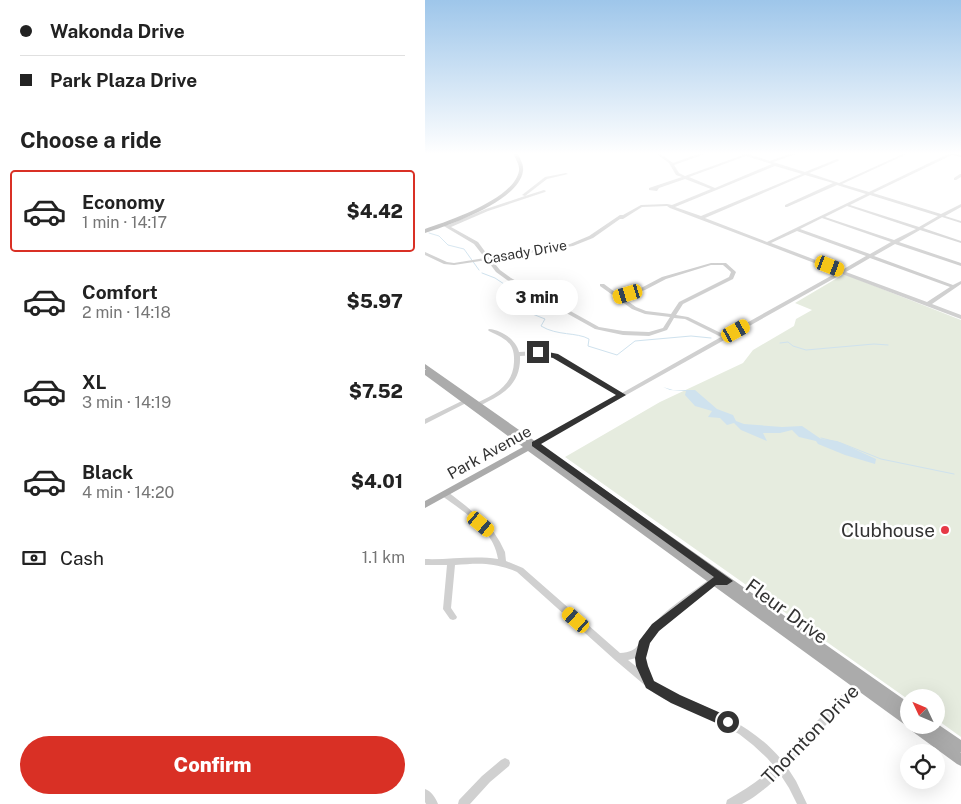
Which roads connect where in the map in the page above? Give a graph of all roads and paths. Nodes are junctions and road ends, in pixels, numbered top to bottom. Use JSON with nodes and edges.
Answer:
{"nodes":[{"id":1,"x":507,"y":191,"type":"edge"},
{"id":2,"x":530,"y":191,"type":"edge"},
{"id":3,"x":544,"y":191,"type":"dead end"},
{"id":4,"x":711,"y":191,"type":"edge"},
{"id":5,"x":765,"y":191,"type":"edge"},
{"id":6,"x":821,"y":191,"type":"edge"},
{"id":7,"x":862,"y":191,"type":"edge"},
{"id":8,"x":875,"y":191,"type":"edge"},
{"id":9,"x":870,"y":193,"type":"junction"},
{"id":10,"x":494,"y":201,"type":"junction"},
{"id":11,"x":847,"y":205,"type":"junction"},
{"id":12,"x":961,"y":205,"type":"edge"},
{"id":13,"x":786,"y":206,"type":"dead end"},
{"id":14,"x":671,"y":207,"type":"junction"},
{"id":15,"x":942,"y":216,"type":"junction"},
{"id":16,"x":822,"y":217,"type":"junction"},
{"id":17,"x":701,"y":218,"type":"junction"},
{"id":18,"x":961,"y":222,"type":"edge"},
{"id":19,"x":447,"y":225,"type":"junction"},
{"id":20,"x":919,"y":228,"type":"junction"},
{"id":21,"x":796,"y":229,"type":"junction"},
{"id":22,"x":425,"y":231,"type":"edge"},
{"id":23,"x":895,"y":242,"type":"junction"},
{"id":24,"x":961,"y":242,"type":"edge"},
{"id":25,"x":768,"y":243,"type":"junction"},
{"id":26,"x":425,"y":254,"type":"edge"},
{"id":27,"x":870,"y":256,"type":"junction"},
{"id":28,"x":490,"y":258,"type":"junction"},
{"id":29,"x":961,"y":265,"type":"edge"},
{"id":30,"x":843,"y":271,"type":"junction"},
{"id":31,"x":961,"y":282,"type":"edge"},
{"id":32,"x":602,"y":285,"type":"dead end"},
{"id":33,"x":954,"y":287,"type":"junction"},
{"id":34,"x":618,"y":297,"type":"junction"},
{"id":35,"x":928,"y":304,"type":"junction"},
{"id":36,"x":673,"y":315,"type":"junction"},
{"id":37,"x":961,"y":317,"type":"edge"},
{"id":38,"x":491,"y":330,"type":"dead end"},
{"id":39,"x":725,"y":337,"type":"junction"},
{"id":40,"x":517,"y":354,"type":"junction"},
{"id":41,"x":425,"y":366,"type":"edge"},
{"id":42,"x":425,"y":372,"type":"edge"},
{"id":43,"x":494,"y":395,"type":"joint"},
{"id":44,"x":622,"y":395,"type":"junction"},
{"id":45,"x":473,"y":403,"type":"junction"},
{"id":46,"x":425,"y":422,"type":"edge"},
{"id":47,"x":531,"y":445,"type":"junction"},
{"id":48,"x":445,"y":494,"type":"junction"},
{"id":49,"x":425,"y":505,"type":"edge"},
{"id":50,"x":425,"y":562,"type":"edge"},
{"id":51,"x":451,"y":562,"type":"junction"},
{"id":52,"x":502,"y":563,"type":"junction"},
{"id":53,"x":714,"y":580,"type":"junction"},
{"id":54,"x":727,"y":581,"type":"junction"},
{"id":55,"x":453,"y":617,"type":"dead end"},
{"id":56,"x":642,"y":648,"type":"junction"},
{"id":57,"x":618,"y":657,"type":"junction"},
{"id":58,"x":860,"y":682,"type":"junction"},
{"id":59,"x":650,"y":684,"type":"junction"},
{"id":60,"x":900,"y":705,"type":"edge"},
{"id":61,"x":900,"y":715,"type":"edge"},
{"id":62,"x":925,"y":734,"type":"edge"},
{"id":63,"x":943,"y":734,"type":"edge"},
{"id":64,"x":961,"y":747,"type":"edge"},
{"id":65,"x":961,"y":760,"type":"edge"},
{"id":66,"x":505,"y":763,"type":"dead end"},
{"id":67,"x":782,"y":766,"type":"junction"},
{"id":68,"x":425,"y":794,"type":"edge"},
{"id":69,"x":433,"y":804,"type":"edge"},
{"id":70,"x":463,"y":804,"type":"edge"},
{"id":71,"x":731,"y":804,"type":"edge"},
{"id":72,"x":802,"y":804,"type":"edge"}],
"edges":[{"from":1,"to":10,"type":"main road"},
{"from":2,"to":10,"type":"street"},
{"from":3,"to":19,"type":"street"},
{"from":4,"to":14,"type":"street"},
{"from":5,"to":17,"type":"street"},
{"from":6,"to":13,"type":"street"},
{"from":7,"to":9,"type":"street"},
{"from":8,"to":9,"type":"street"},
{"from":9,"to":11,"type":"street"},
{"from":9,"to":15,"type":"street"},
{"from":10,"to":19,"type":"main road"},
{"from":11,"to":16,"type":"street"},
{"from":11,"to":20,"type":"street"},
{"from":12,"to":15,"type":"street","name":"Park Avenue"},
{"from":14,"to":17,"type":"street"},
{"from":14,"to":28,"type":"street","name":"Casady Drive"},
{"from":15,"to":18,"type":"street"},
{"from":15,"to":20,"type":"street","name":"Park Avenue"},
{"from":16,"to":21,"type":"street"},
{"from":16,"to":23,"type":"street"},
{"from":17,"to":25,"type":"street"},
{"from":19,"to":22,"type":"main road"},
{"from":19,"to":28,"type":"street"},
{"from":20,"to":23,"type":"street","name":"Park Avenue"},
{"from":20,"to":24,"type":"street"},
{"from":21,"to":25,"type":"street"},
{"from":21,"to":27,"type":"street"},
{"from":23,"to":27,"type":"street","name":"Park Avenue"},
{"from":23,"to":29,"type":"street"},
{"from":25,"to":30,"type":"street"},
{"from":26,"to":28,"type":"street","name":"Casady Drive"},
{"from":27,"to":30,"type":"street","name":"Park Avenue"},
{"from":27,"to":33,"type":"street"},
{"from":28,"to":36,"type":"street"},
{"from":30,"to":35,"type":"street"},
{"from":30,"to":39,"type":"street","name":"Park Avenue"},
{"from":31,"to":33,"type":"street"},
{"from":32,"to":34,"type":"street"},
{"from":33,"to":35,"type":"street"},
{"from":34,"to":36,"type":"street"},
{"from":34,"to":36,"type":"street"},
{"from":35,"to":37,"type":"street"},
{"from":36,"to":39,"type":"street"},
{"from":38,"to":40,"type":"street"},
{"from":39,"to":44,"type":"street","name":"Park Avenue"},
{"from":40,"to":43,"type":"street"},
{"from":40,"to":44,"type":"street"},
{"from":41,"to":45,"type":"main road","name":"Fleur Drive"},
{"from":42,"to":45,"type":"main road","name":"Fleur Drive"},
{"from":43,"to":45,"type":"street"},
{"from":44,"to":47,"type":"street","name":"Park Avenue"},
{"from":45,"to":46,"type":"street"},
{"from":45,"to":47,"type":"main road","name":"Fleur Drive"},
{"from":47,"to":48,"type":"main road","name":"Park Avenue"},
{"from":47,"to":53,"type":"main road","name":"Fleur Drive"},
{"from":47,"to":54,"type":"main road","name":"Fleur Drive"},
{"from":48,"to":49,"type":"main road","name":"Park Avenue"},
{"from":48,"to":52,"type":"street"},
{"from":50,"to":51,"type":"street"},
{"from":51,"to":52,"type":"street"},
{"from":51,"to":55,"type":"street"},
{"from":52,"to":57,"type":"street"},
{"from":53,"to":54,"type":"street"},
{"from":53,"to":56,"type":"street"},
{"from":53,"to":58,"type":"main road","name":"Fleur Drive"},
{"from":54,"to":58,"type":"main road","name":"Fleur Drive"},
{"from":56,"to":57,"type":"street"},
{"from":56,"to":59,"type":"street"},
{"from":57,"to":59,"type":"street"},
{"from":58,"to":60,"type":"main road","name":"Fleur Drive"},
{"from":58,"to":61,"type":"main road","name":"Fleur Drive"},
{"from":58,"to":67,"type":"street","name":"Thornton Drive"},
{"from":59,"to":67,"type":"street"},
{"from":62,"to":65,"type":"main road"},
{"from":63,"to":64,"type":"main road"},
{"from":66,"to":70,"type":"street"},
{"from":67,"to":71,"type":"street","name":"Thornton Drive"},
{"from":67,"to":72,"type":"street"},
{"from":68,"to":69,"type":"street"}]}
